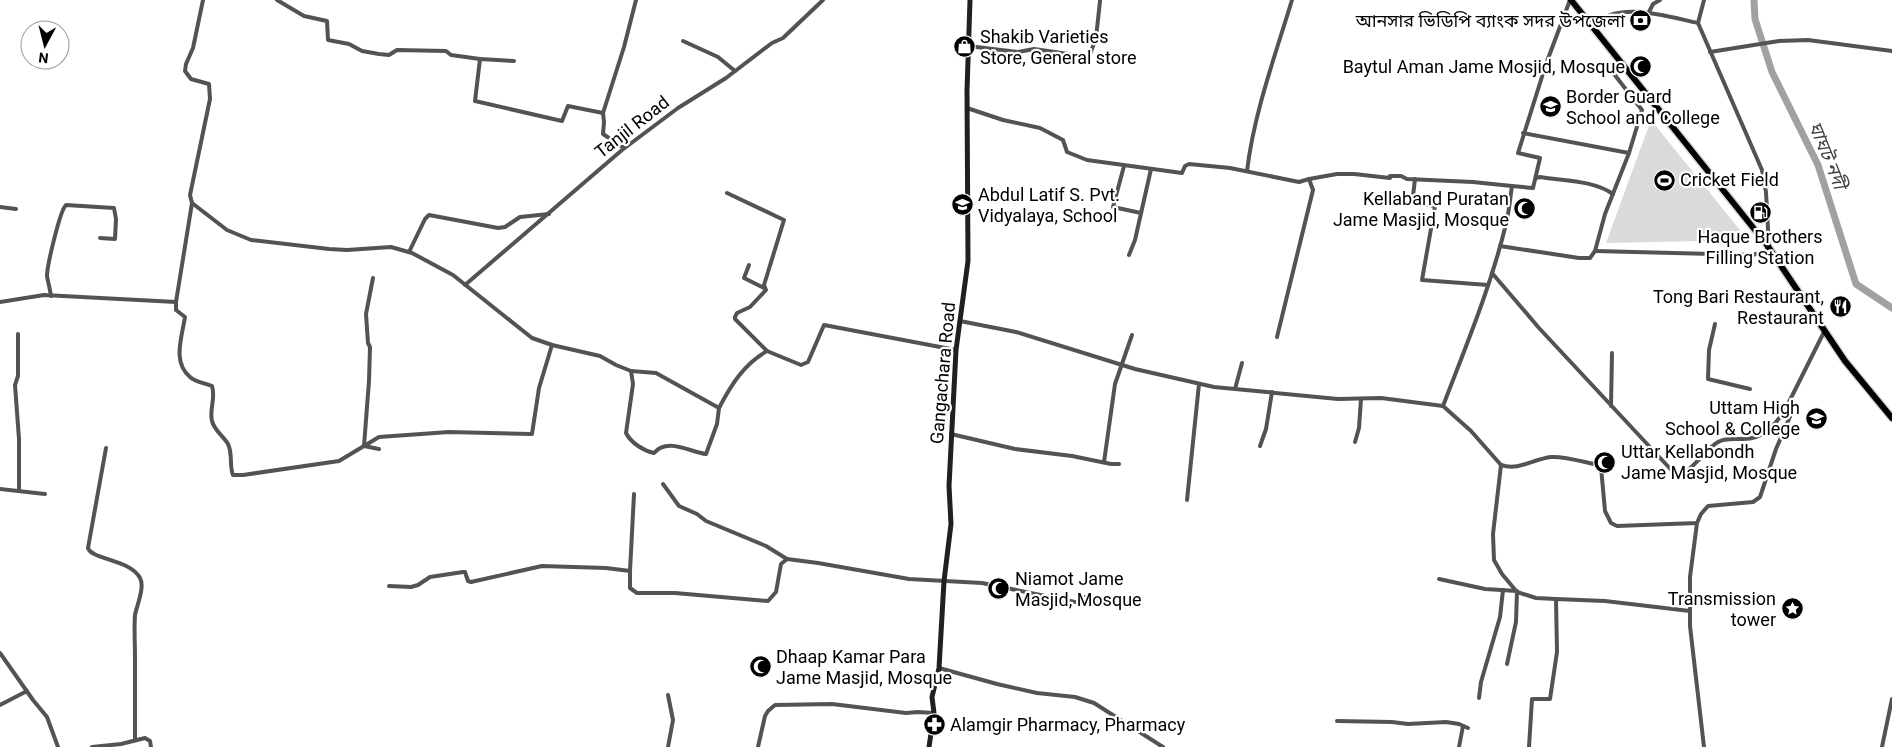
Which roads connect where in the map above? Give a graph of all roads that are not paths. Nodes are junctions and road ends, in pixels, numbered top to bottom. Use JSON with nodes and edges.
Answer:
{"nodes":[{"id":1,"x":203,"y":0,"type":"edge"},
{"id":2,"x":277,"y":0,"type":"edge"},
{"id":3,"x":636,"y":0,"type":"edge"},
{"id":4,"x":823,"y":0,"type":"edge"},
{"id":5,"x":970,"y":0,"type":"edge"},
{"id":6,"x":1292,"y":0,"type":"edge"},
{"id":7,"x":1571,"y":0,"type":"edge"},
{"id":8,"x":1660,"y":0,"type":"edge"},
{"id":9,"x":1704,"y":0,"type":"edge"},
{"id":10,"x":1100,"y":1,"type":"edge"},
{"id":11,"x":1648,"y":12,"type":"junction"},
{"id":12,"x":1698,"y":23,"type":"junction"},
{"id":13,"x":1592,"y":26,"type":"junction"},
{"id":14,"x":683,"y":41,"type":"dead end"},
{"id":15,"x":968,"y":46,"type":"junction"},
{"id":16,"x":1892,"y":51,"type":"edge"},
{"id":17,"x":1710,"y":52,"type":"junction"},
{"id":18,"x":480,"y":59,"type":"junction"},
{"id":19,"x":514,"y":61,"type":"dead end"},
{"id":20,"x":1622,"y":63,"type":"junction"},
{"id":21,"x":735,"y":71,"type":"junction"},
{"id":22,"x":967,"y":108,"type":"junction"},
{"id":23,"x":602,"y":113,"type":"junction"},
{"id":24,"x":1523,"y":133,"type":"junction"},
{"id":25,"x":624,"y":148,"type":"junction"},
{"id":26,"x":1629,"y":153,"type":"junction"},
{"id":27,"x":1124,"y":166,"type":"junction"},
{"id":28,"x":1151,"y":169,"type":"junction"},
{"id":29,"x":1247,"y":171,"type":"junction"},
{"id":30,"x":1309,"y":178,"type":"junction"},
{"id":31,"x":1536,"y":178,"type":"junction"},
{"id":32,"x":1415,"y":179,"type":"junction"},
{"id":33,"x":1512,"y":186,"type":"junction"},
{"id":34,"x":727,"y":192,"type":"dead end"},
{"id":35,"x":1613,"y":194,"type":"junction"},
{"id":36,"x":192,"y":203,"type":"junction"},
{"id":37,"x":0,"y":207,"type":"edge"},
{"id":38,"x":16,"y":209,"type":"dead end"},
{"id":39,"x":1141,"y":213,"type":"junction"},
{"id":40,"x":549,"y":214,"type":"junction"},
{"id":41,"x":100,"y":238,"type":"dead end"},
{"id":42,"x":1500,"y":246,"type":"junction"},
{"id":43,"x":1768,"y":247,"type":"junction"},
{"id":44,"x":1595,"y":251,"type":"junction"},
{"id":45,"x":409,"y":252,"type":"junction"},
{"id":46,"x":1129,"y":255,"type":"dead end"},
{"id":47,"x":749,"y":265,"type":"dead end"},
{"id":48,"x":1492,"y":273,"type":"junction"},
{"id":49,"x":373,"y":278,"type":"dead end"},
{"id":50,"x":466,"y":285,"type":"junction"},
{"id":51,"x":1488,"y":285,"type":"junction"},
{"id":52,"x":766,"y":290,"type":"junction"},
{"id":53,"x":51,"y":296,"type":"junction"},
{"id":54,"x":0,"y":302,"type":"edge"},
{"id":55,"x":176,"y":302,"type":"junction"},
{"id":56,"x":960,"y":321,"type":"junction"},
{"id":57,"x":1715,"y":324,"type":"dead end"},
{"id":58,"x":1825,"y":331,"type":"junction"},
{"id":59,"x":18,"y":334,"type":"dead end"},
{"id":60,"x":1132,"y":335,"type":"dead end"},
{"id":61,"x":1277,"y":337,"type":"dead end"},
{"id":62,"x":552,"y":346,"type":"junction"},
{"id":63,"x":956,"y":350,"type":"junction"},
{"id":64,"x":767,"y":351,"type":"junction"},
{"id":65,"x":1612,"y":353,"type":"dead end"},
{"id":66,"x":1242,"y":363,"type":"dead end"},
{"id":67,"x":1122,"y":364,"type":"junction"},
{"id":68,"x":631,"y":371,"type":"junction"},
{"id":69,"x":1199,"y":384,"type":"junction"},
{"id":70,"x":1235,"y":389,"type":"junction"},
{"id":71,"x":1750,"y":389,"type":"dead end"},
{"id":72,"x":1272,"y":392,"type":"junction"},
{"id":73,"x":1360,"y":399,"type":"junction"},
{"id":74,"x":1443,"y":406,"type":"junction"},
{"id":75,"x":1611,"y":406,"type":"junction"},
{"id":76,"x":719,"y":408,"type":"junction"},
{"id":77,"x":1786,"y":408,"type":"junction"},
{"id":78,"x":1892,"y":418,"type":"edge"},
{"id":79,"x":951,"y":434,"type":"junction"},
{"id":80,"x":1355,"y":442,"type":"dead end"},
{"id":81,"x":364,"y":446,"type":"junction"},
{"id":82,"x":1260,"y":446,"type":"dead end"},
{"id":83,"x":106,"y":448,"type":"dead end"},
{"id":84,"x":380,"y":449,"type":"dead end"},
{"id":85,"x":1104,"y":462,"type":"junction"},
{"id":86,"x":1119,"y":464,"type":"dead end"},
{"id":87,"x":1501,"y":464,"type":"junction"},
{"id":88,"x":663,"y":484,"type":"dead end"},
{"id":89,"x":0,"y":489,"type":"edge"},
{"id":90,"x":19,"y":490,"type":"junction"},
{"id":91,"x":44,"y":494,"type":"dead end"},
{"id":92,"x":634,"y":494,"type":"dead end"},
{"id":93,"x":1187,"y":500,"type":"dead end"},
{"id":94,"x":1698,"y":523,"type":"junction"},
{"id":95,"x":787,"y":559,"type":"junction"},
{"id":96,"x":630,"y":571,"type":"junction"},
{"id":97,"x":1439,"y":579,"type":"dead end"},
{"id":98,"x":944,"y":580,"type":"junction"},
{"id":99,"x":390,"y":586,"type":"dead end"},
{"id":100,"x":1503,"y":590,"type":"junction"},
{"id":101,"x":1085,"y":597,"type":"dead end"},
{"id":102,"x":1102,"y":599,"type":"dead end"},
{"id":103,"x":1556,"y":599,"type":"junction"},
{"id":104,"x":1075,"y":602,"type":"dead end"},
{"id":105,"x":1690,"y":612,"type":"junction"},
{"id":106,"x":0,"y":653,"type":"edge"},
{"id":107,"x":1507,"y":664,"type":"dead end"},
{"id":108,"x":939,"y":668,"type":"junction"},
{"id":109,"x":27,"y":691,"type":"junction"},
{"id":110,"x":668,"y":695,"type":"dead end"},
{"id":111,"x":1479,"y":698,"type":"dead end"},
{"id":112,"x":1892,"y":699,"type":"edge"},
{"id":113,"x":0,"y":705,"type":"edge"},
{"id":114,"x":934,"y":713,"type":"junction"},
{"id":115,"x":1337,"y":721,"type":"dead end"},
{"id":116,"x":1463,"y":726,"type":"junction"},
{"id":117,"x":1468,"y":728,"type":"dead end"},
{"id":118,"x":135,"y":740,"type":"junction"},
{"id":119,"x":121,"y":746,"type":"edge"},
{"id":120,"x":58,"y":747,"type":"edge"},
{"id":121,"x":92,"y":747,"type":"edge"},
{"id":122,"x":151,"y":747,"type":"edge"},
{"id":123,"x":668,"y":747,"type":"edge"},
{"id":124,"x":758,"y":747,"type":"edge"},
{"id":125,"x":929,"y":747,"type":"edge"},
{"id":126,"x":1163,"y":747,"type":"edge"},
{"id":127,"x":1459,"y":747,"type":"edge"},
{"id":128,"x":1529,"y":747,"type":"edge"},
{"id":129,"x":1704,"y":747,"type":"edge"},
{"id":130,"x":1882,"y":747,"type":"edge"}],
"edges":[{"from":1,"to":36,"type":"street"},
{"from":2,"to":18,"type":"street"},
{"from":3,"to":23,"type":"street"},
{"from":4,"to":21,"type":"street","name":"Tanjil Road"},
{"from":5,"to":15,"type":"main road","name":"Gangachara Road"},
{"from":6,"to":29,"type":"street"},
{"from":7,"to":13,"type":"highway"},
{"from":7,"to":24,"type":"street"},
{"from":8,"to":11,"type":"street"},
{"from":9,"to":12,"type":"street"},
{"from":10,"to":15,"type":"street"},
{"from":11,"to":12,"type":"street"},
{"from":11,"to":13,"type":"street"},
{"from":12,"to":17,"type":"street"},
{"from":13,"to":20,"type":"highway"},
{"from":14,"to":21,"type":"street"},
{"from":15,"to":22,"type":"main road","name":"Gangachara Road"},
{"from":16,"to":17,"type":"street"},
{"from":17,"to":43,"type":"street"},
{"from":18,"to":19,"type":"street"},
{"from":18,"to":23,"type":"street"},
{"from":20,"to":26,"type":"street"},
{"from":20,"to":43,"type":"highway"},
{"from":21,"to":25,"type":"street","name":"Tanjil Road"},
{"from":22,"to":27,"type":"street"},
{"from":22,"to":56,"type":"main road","name":"Gangachara Road"},
{"from":23,"to":25,"type":"street"},
{"from":24,"to":26,"type":"street"},
{"from":24,"to":31,"type":"street"},
{"from":25,"to":40,"type":"street","name":"Tanjil Road"},
{"from":26,"to":35,"type":"street"},
{"from":27,"to":28,"type":"street"},
{"from":27,"to":39,"type":"street"},
{"from":28,"to":29,"type":"street"},
{"from":28,"to":39,"type":"street"},
{"from":29,"to":30,"type":"street"},
{"from":30,"to":32,"type":"street"},
{"from":30,"to":61,"type":"street"},
{"from":31,"to":33,"type":"street"},
{"from":31,"to":35,"type":"street"},
{"from":32,"to":33,"type":"street"},
{"from":32,"to":51,"type":"street"},
{"from":33,"to":42,"type":"street"},
{"from":34,"to":52,"type":"street"},
{"from":35,"to":44,"type":"street"},
{"from":36,"to":45,"type":"street"},
{"from":36,"to":55,"type":"street"},
{"from":37,"to":38,"type":"street"},
{"from":39,"to":46,"type":"street"},
{"from":40,"to":45,"type":"street"},
{"from":40,"to":50,"type":"street","name":"Tanjil Road"},
{"from":41,"to":53,"type":"street"},
{"from":42,"to":44,"type":"street"},
{"from":42,"to":48,"type":"street"},
{"from":43,"to":44,"type":"street"},
{"from":43,"to":58,"type":"highway"},
{"from":45,"to":50,"type":"street"},
{"from":47,"to":52,"type":"street"},
{"from":48,"to":51,"type":"street"},
{"from":48,"to":75,"type":"street"},
{"from":49,"to":81,"type":"street"},
{"from":50,"to":62,"type":"street"},
{"from":51,"to":74,"type":"street"},
{"from":52,"to":64,"type":"street"},
{"from":53,"to":54,"type":"street"},
{"from":53,"to":55,"type":"street"},
{"from":55,"to":81,"type":"street"},
{"from":56,"to":63,"type":"main road","name":"Gangachara Road"},
{"from":56,"to":67,"type":"street"},
{"from":57,"to":71,"type":"street"},
{"from":58,"to":77,"type":"street"},
{"from":58,"to":78,"type":"highway"},
{"from":59,"to":90,"type":"street"},
{"from":60,"to":67,"type":"street"},
{"from":62,"to":68,"type":"street"},
{"from":62,"to":81,"type":"street"},
{"from":63,"to":64,"type":"street"},
{"from":63,"to":79,"type":"main road","name":"Gangachara Road"},
{"from":64,"to":76,"type":"street"},
{"from":65,"to":75,"type":"street"},
{"from":66,"to":70,"type":"street"},
{"from":67,"to":69,"type":"street"},
{"from":67,"to":85,"type":"street"},
{"from":68,"to":76,"type":"street"},
{"from":68,"to":76,"type":"street"},
{"from":69,"to":70,"type":"street"},
{"from":69,"to":93,"type":"street"},
{"from":70,"to":72,"type":"street"},
{"from":72,"to":73,"type":"street"},
{"from":72,"to":82,"type":"street"},
{"from":73,"to":74,"type":"street"},
{"from":73,"to":80,"type":"street"},
{"from":74,"to":87,"type":"street"},
{"from":75,"to":77,"type":"street"},
{"from":77,"to":94,"type":"street"},
{"from":79,"to":85,"type":"street"},
{"from":79,"to":98,"type":"main road","name":"Gangachara Road"},
{"from":81,"to":84,"type":"street"},
{"from":83,"to":118,"type":"street"},
{"from":85,"to":86,"type":"street"},
{"from":87,"to":94,"type":"street"},
{"from":87,"to":103,"type":"street"},
{"from":88,"to":95,"type":"street"},
{"from":89,"to":90,"type":"street"},
{"from":90,"to":91,"type":"street"},
{"from":92,"to":96,"type":"street"},
{"from":94,"to":105,"type":"street"},
{"from":95,"to":96,"type":"street"},
{"from":95,"to":98,"type":"street"},
{"from":96,"to":99,"type":"street"},
{"from":97,"to":100,"type":"street"},
{"from":98,"to":104,"type":"street"},
{"from":98,"to":108,"type":"main road","name":"Gangachara Road"},
{"from":100,"to":107,"type":"street"},
{"from":100,"to":111,"type":"street"},
{"from":101,"to":102,"type":"street"},
{"from":103,"to":105,"type":"street"},
{"from":103,"to":128,"type":"street"},
{"from":105,"to":129,"type":"street"},
{"from":106,"to":109,"type":"street"},
{"from":108,"to":114,"type":"main road","name":"Gangachara Road"},
{"from":108,"to":126,"type":"street"},
{"from":109,"to":113,"type":"street"},
{"from":109,"to":120,"type":"street"},
{"from":110,"to":123,"type":"street"},
{"from":112,"to":130,"type":"street"},
{"from":114,"to":124,"type":"street"},
{"from":114,"to":125,"type":"main road","name":"Gangachara Road"},
{"from":115,"to":116,"type":"street"},
{"from":116,"to":117,"type":"street"},
{"from":116,"to":127,"type":"street"},
{"from":118,"to":119,"type":"street"},
{"from":118,"to":122,"type":"street"},
{"from":119,"to":121,"type":"street"}]}
